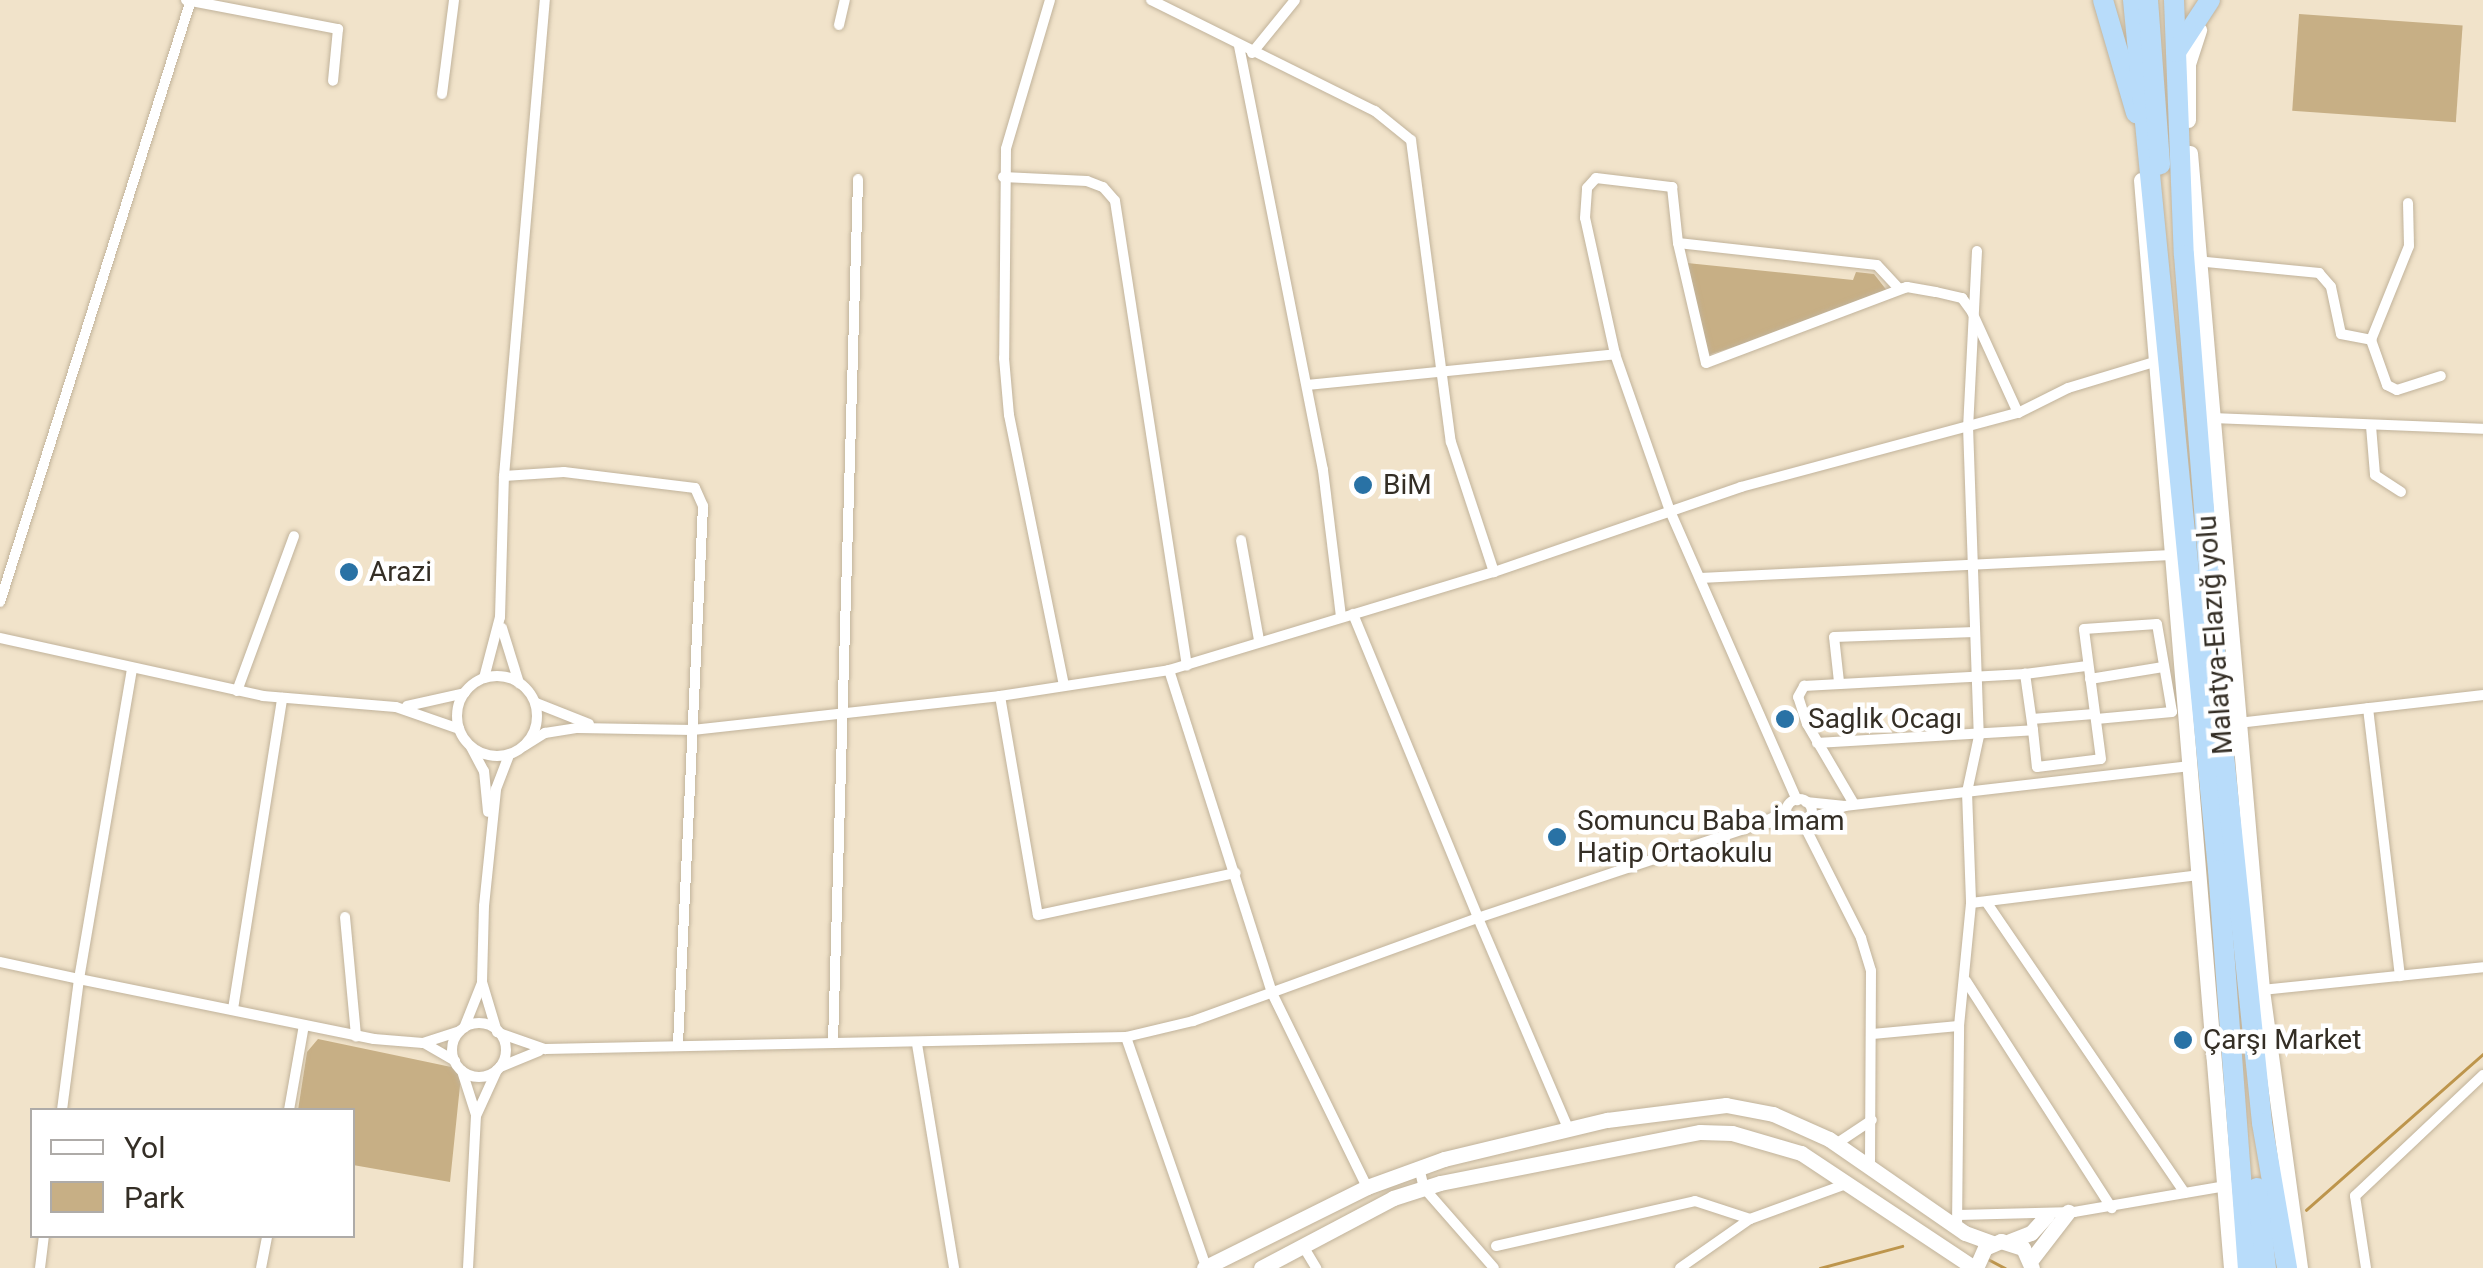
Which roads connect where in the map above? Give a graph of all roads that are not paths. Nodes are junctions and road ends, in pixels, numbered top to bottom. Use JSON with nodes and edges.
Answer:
{"nodes":[{"id":1,"x":189,"y":0,"type":"edge"},
{"id":2,"x":454,"y":0,"type":"edge"},
{"id":3,"x":545,"y":0,"type":"edge"},
{"id":4,"x":845,"y":0,"type":"edge"},
{"id":5,"x":1050,"y":0,"type":"edge"},
{"id":6,"x":1151,"y":0,"type":"edge"},
{"id":7,"x":1295,"y":0,"type":"edge"},
{"id":8,"x":2102,"y":0,"type":"edge"},
{"id":9,"x":2133,"y":0,"type":"edge"},
{"id":10,"x":2148,"y":0,"type":"edge"},
{"id":11,"x":2174,"y":0,"type":"edge"},
{"id":12,"x":2213,"y":0,"type":"edge"},
{"id":13,"x":839,"y":25,"type":"dead end"},
{"id":14,"x":1238,"y":46,"type":"junction"},
{"id":15,"x":1252,"y":53,"type":"junction"},
{"id":16,"x":2173,"y":58,"type":"junction"},
{"id":17,"x":333,"y":80,"type":"dead end"},
{"id":18,"x":442,"y":94,"type":"dead end"},
{"id":19,"x":2142,"y":126,"type":"junction"},
{"id":20,"x":1003,"y":177,"type":"junction"},
{"id":21,"x":858,"y":179,"type":"dead end"},
{"id":22,"x":2140,"y":180,"type":"joint"},
{"id":23,"x":2408,"y":203,"type":"dead end"},
{"id":24,"x":2181,"y":211,"type":"junction"},
{"id":25,"x":1678,"y":243,"type":"junction"},
{"id":26,"x":1977,"y":251,"type":"dead end"},
{"id":27,"x":2196,"y":261,"type":"junction"},
{"id":28,"x":1907,"y":287,"type":"junction"},
{"id":29,"x":1972,"y":312,"type":"junction"},
{"id":30,"x":2371,"y":340,"type":"junction"},
{"id":31,"x":1615,"y":354,"type":"junction"},
{"id":32,"x":2154,"y":362,"type":"junction"},
{"id":33,"x":2192,"y":364,"type":"junction"},
{"id":34,"x":1438,"y":367,"type":"junction"},
{"id":35,"x":2441,"y":376,"type":"dead end"},
{"id":36,"x":1307,"y":385,"type":"junction"},
{"id":37,"x":2018,"y":413,"type":"junction"},
{"id":38,"x":2210,"y":418,"type":"junction"},
{"id":39,"x":1968,"y":426,"type":"junction"},
{"id":40,"x":2372,"y":426,"type":"junction"},
{"id":41,"x":2483,"y":429,"type":"edge"},
{"id":42,"x":504,"y":476,"type":"junction"},
{"id":43,"x":2401,"y":492,"type":"dead end"},
{"id":44,"x":1670,"y":511,"type":"junction"},
{"id":45,"x":294,"y":536,"type":"dead end"},
{"id":46,"x":1241,"y":540,"type":"dead end"},
{"id":47,"x":2220,"y":551,"type":"junction"},
{"id":48,"x":2171,"y":555,"type":"junction"},
{"id":49,"x":1973,"y":566,"type":"junction"},
{"id":50,"x":1494,"y":572,"type":"junction"},
{"id":51,"x":1700,"y":578,"type":"junction"},
{"id":52,"x":0,"y":602,"type":"edge"},
{"id":53,"x":1347,"y":615,"type":"junction"},
{"id":54,"x":500,"y":617,"type":"junction"},
{"id":55,"x":1975,"y":632,"type":"junction"},
{"id":56,"x":0,"y":638,"type":"edge"},
{"id":57,"x":1259,"y":640,"type":"junction"},
{"id":58,"x":1186,"y":664,"type":"junction"},
{"id":59,"x":2087,"y":666,"type":"junction"},
{"id":60,"x":2163,"y":667,"type":"junction"},
{"id":61,"x":132,"y":670,"type":"junction"},
{"id":62,"x":1169,"y":670,"type":"junction"},
{"id":63,"x":2025,"y":674,"type":"junction"},
{"id":64,"x":484,"y":678,"type":"junction"},
{"id":65,"x":1977,"y":679,"type":"junction"},
{"id":66,"x":2090,"y":679,"type":"junction"},
{"id":67,"x":1839,"y":682,"type":"junction"},
{"id":68,"x":519,"y":683,"type":"junction"},
{"id":69,"x":1064,"y":685,"type":"junction"},
{"id":70,"x":237,"y":691,"type":"junction"},
{"id":71,"x":465,"y":693,"type":"junction"},
{"id":72,"x":1000,"y":696,"type":"junction"},
{"id":73,"x":2483,"y":696,"type":"edge"},
{"id":74,"x":282,"y":698,"type":"junction"},
{"id":75,"x":533,"y":699,"type":"junction"},
{"id":76,"x":396,"y":707,"type":"junction"},
{"id":77,"x":2368,"y":708,"type":"junction"},
{"id":78,"x":840,"y":715,"type":"junction"},
{"id":79,"x":2095,"y":717,"type":"junction"},
{"id":80,"x":2238,"y":723,"type":"junction"},
{"id":81,"x":2033,"y":725,"type":"junction"},
{"id":82,"x":604,"y":728,"type":"junction"},
{"id":83,"x":459,"y":729,"type":"junction"},
{"id":84,"x":693,"y":730,"type":"junction"},
{"id":85,"x":1979,"y":736,"type":"junction"},
{"id":86,"x":1817,"y":743,"type":"junction"},
{"id":87,"x":470,"y":746,"type":"junction"},
{"id":88,"x":524,"y":746,"type":"junction"},
{"id":89,"x":509,"y":755,"type":"junction"},
{"id":90,"x":2193,"y":766,"type":"junction"},
{"id":91,"x":1967,"y":792,"type":"junction"},
{"id":92,"x":1802,"y":801,"type":"junction"},
{"id":93,"x":1850,"y":805,"type":"junction"},
{"id":94,"x":1788,"y":816,"type":"junction"},
{"id":95,"x":1807,"y":822,"type":"junction"},
{"id":96,"x":489,"y":832,"type":"junction"},
{"id":97,"x":1236,"y":874,"type":"junction"},
{"id":98,"x":2198,"y":875,"type":"junction"},
{"id":99,"x":1971,"y":903,"type":"junction"},
{"id":100,"x":1988,"y":903,"type":"junction"},
{"id":101,"x":346,"y":918,"type":"dead end"},
{"id":102,"x":1478,"y":918,"type":"junction"},
{"id":103,"x":2224,"y":933,"type":"junction"},
{"id":104,"x":0,"y":962,"type":"edge"},
{"id":105,"x":2483,"y":968,"type":"edge"},
{"id":106,"x":2400,"y":976,"type":"junction"},
{"id":107,"x":80,"y":978,"type":"junction"},
{"id":108,"x":1966,"y":980,"type":"junction"},
{"id":109,"x":482,"y":982,"type":"junction"},
{"id":110,"x":2262,"y":990,"type":"junction"},
{"id":111,"x":1272,"y":994,"type":"junction"},
{"id":112,"x":233,"y":1010,"type":"junction"},
{"id":113,"x":304,"y":1026,"type":"junction"},
{"id":114,"x":1959,"y":1026,"type":"junction"},
{"id":115,"x":462,"y":1030,"type":"junction"},
{"id":116,"x":498,"y":1032,"type":"junction"},
{"id":117,"x":1872,"y":1034,"type":"junction"},
{"id":118,"x":356,"y":1036,"type":"junction"},
{"id":119,"x":1126,"y":1037,"type":"junction"},
{"id":120,"x":423,"y":1043,"type":"junction"},
{"id":121,"x":834,"y":1044,"type":"junction"},
{"id":122,"x":917,"y":1044,"type":"junction"},
{"id":123,"x":678,"y":1045,"type":"junction"},
{"id":124,"x":545,"y":1049,"type":"junction"},
{"id":125,"x":458,"y":1066,"type":"junction"},
{"id":126,"x":498,"y":1068,"type":"junction"},
{"id":127,"x":2483,"y":1075,"type":"edge"},
{"id":128,"x":62,"y":1108,"type":"edge"},
{"id":129,"x":289,"y":1108,"type":"edge"},
{"id":130,"x":476,"y":1116,"type":"junction"},
{"id":131,"x":2239,"y":1119,"type":"junction"},
{"id":132,"x":1872,"y":1120,"type":"junction"},
{"id":133,"x":1568,"y":1128,"type":"junction"},
{"id":134,"x":1836,"y":1144,"type":"junction"},
{"id":135,"x":1420,"y":1167,"type":"junction"},
{"id":136,"x":1870,"y":1171,"type":"junction"},
{"id":137,"x":1850,"y":1182,"type":"junction"},
{"id":138,"x":2227,"y":1186,"type":"junction"},
{"id":139,"x":1367,"y":1187,"type":"junction"},
{"id":140,"x":1424,"y":1188,"type":"junction"},
{"id":141,"x":2185,"y":1192,"type":"junction"},
{"id":142,"x":2112,"y":1208,"type":"junction"},
{"id":143,"x":2068,"y":1212,"type":"junction"},
{"id":144,"x":2047,"y":1215,"type":"junction"},
{"id":145,"x":1750,"y":1219,"type":"junction"},
{"id":146,"x":1958,"y":1221,"type":"junction"},
{"id":147,"x":44,"y":1238,"type":"edge"},
{"id":148,"x":267,"y":1238,"type":"edge"},
{"id":149,"x":2001,"y":1242,"type":"junction"},
{"id":150,"x":1303,"y":1246,"type":"junction"},
{"id":151,"x":1496,"y":1246,"type":"dead end"},
{"id":152,"x":2033,"y":1265,"type":"edge"},
{"id":153,"x":40,"y":1268,"type":"edge"},
{"id":154,"x":261,"y":1268,"type":"edge"},
{"id":155,"x":468,"y":1268,"type":"edge"},
{"id":156,"x":954,"y":1268,"type":"edge"},
{"id":157,"x":1205,"y":1268,"type":"edge"},
{"id":158,"x":1261,"y":1268,"type":"edge"},
{"id":159,"x":1316,"y":1268,"type":"edge"},
{"id":160,"x":1494,"y":1268,"type":"edge"},
{"id":161,"x":1680,"y":1268,"type":"edge"},
{"id":162,"x":1975,"y":1268,"type":"edge"},
{"id":163,"x":2230,"y":1268,"type":"edge"},
{"id":164,"x":2248,"y":1268,"type":"edge"},
{"id":165,"x":2266,"y":1268,"type":"edge"},
{"id":166,"x":2287,"y":1268,"type":"edge"},
{"id":167,"x":2300,"y":1268,"type":"edge"},
{"id":168,"x":2366,"y":1268,"type":"edge"}],
"edges":[{"from":1,"to":17,"type":"street"},
{"from":1,"to":52,"type":"street"},
{"from":2,"to":18,"type":"street"},
{"from":3,"to":42,"type":"street"},
{"from":4,"to":13,"type":"street"},
{"from":5,"to":20,"type":"street"},
{"from":6,"to":14,"type":"street"},
{"from":7,"to":15,"type":"street"},
{"from":8,"to":19,"type":"highway"},
{"from":9,"to":19,"type":"highway","name":"Malatya-Elazığ yolu"},
{"from":10,"to":24,"type":"highway"},
{"from":11,"to":16,"type":"highway","name":"Malatya-Elazığ yolu"},
{"from":12,"to":16,"type":"highway"},
{"from":12,"to":27,"type":"street"},
{"from":14,"to":15,"type":"street"},
{"from":14,"to":36,"type":"street"},
{"from":15,"to":34,"type":"street"},
{"from":16,"to":24,"type":"highway","name":"Malatya-Elazığ yolu"},
{"from":19,"to":22,"type":"highway"},
{"from":19,"to":103,"type":"highway","name":"Malatya-Elazığ yolu"},
{"from":20,"to":58,"type":"street"},
{"from":20,"to":69,"type":"street"},
{"from":21,"to":78,"type":"street"},
{"from":22,"to":32,"type":"street"},
{"from":23,"to":30,"type":"street"},
{"from":24,"to":33,"type":"highway","name":"Malatya-Elazığ yolu"},
{"from":25,"to":28,"type":"street"},
{"from":25,"to":28,"type":"street"},
{"from":25,"to":31,"type":"street"},
{"from":26,"to":29,"type":"street"},
{"from":27,"to":30,"type":"street"},
{"from":27,"to":38,"type":"street"},
{"from":28,"to":29,"type":"street"},
{"from":29,"to":37,"type":"street"},
{"from":29,"to":39,"type":"street"},
{"from":30,"to":35,"type":"street"},
{"from":31,"to":34,"type":"street"},
{"from":31,"to":44,"type":"street"},
{"from":32,"to":37,"type":"street"},
{"from":32,"to":48,"type":"street"},
{"from":33,"to":47,"type":"street"},
{"from":33,"to":166,"type":"highway","name":"Malatya-Elazığ yolu"},
{"from":34,"to":36,"type":"street"},
{"from":34,"to":50,"type":"street"},
{"from":36,"to":53,"type":"street"},
{"from":37,"to":39,"type":"street"},
{"from":38,"to":40,"type":"street"},
{"from":38,"to":47,"type":"street"},
{"from":39,"to":44,"type":"street"},
{"from":39,"to":49,"type":"street"},
{"from":40,"to":41,"type":"street"},
{"from":40,"to":43,"type":"street"},
{"from":42,"to":54,"type":"street"},
{"from":42,"to":84,"type":"street"},
{"from":44,"to":50,"type":"street"},
{"from":44,"to":51,"type":"street"},
{"from":45,"to":70,"type":"street"},
{"from":46,"to":57,"type":"street"},
{"from":47,"to":80,"type":"street"},
{"from":48,"to":49,"type":"street"},
{"from":48,"to":90,"type":"street"},
{"from":49,"to":51,"type":"street"},
{"from":49,"to":55,"type":"street"},
{"from":50,"to":53,"type":"street"},
{"from":51,"to":92,"type":"street"},
{"from":53,"to":57,"type":"street"},
{"from":53,"to":102,"type":"street"},
{"from":54,"to":64,"type":"street"},
{"from":54,"to":68,"type":"street"},
{"from":55,"to":65,"type":"street"},
{"from":55,"to":67,"type":"street"},
{"from":56,"to":61,"type":"street"},
{"from":57,"to":58,"type":"street"},
{"from":58,"to":62,"type":"street"},
{"from":59,"to":60,"type":"street"},
{"from":59,"to":63,"type":"street"},
{"from":59,"to":66,"type":"street"},
{"from":60,"to":66,"type":"street"},
{"from":60,"to":79,"type":"street"},
{"from":61,"to":70,"type":"street"},
{"from":61,"to":107,"type":"street"},
{"from":62,"to":69,"type":"street"},
{"from":62,"to":97,"type":"street"},
{"from":63,"to":65,"type":"street"},
{"from":63,"to":81,"type":"street"},
{"from":64,"to":68,"type":"street"},
{"from":64,"to":71,"type":"street"},
{"from":65,"to":67,"type":"street"},
{"from":65,"to":85,"type":"street"},
{"from":66,"to":79,"type":"street"},
{"from":67,"to":86,"type":"street"},
{"from":68,"to":75,"type":"street"},
{"from":69,"to":72,"type":"street"},
{"from":70,"to":74,"type":"street"},
{"from":71,"to":76,"type":"street"},
{"from":71,"to":83,"type":"street"},
{"from":72,"to":78,"type":"street"},
{"from":72,"to":97,"type":"street"},
{"from":73,"to":77,"type":"street"},
{"from":74,"to":76,"type":"street"},
{"from":74,"to":112,"type":"street"},
{"from":75,"to":82,"type":"street"},
{"from":75,"to":88,"type":"street"},
{"from":76,"to":83,"type":"street"},
{"from":77,"to":80,"type":"street"},
{"from":77,"to":106,"type":"street"},
{"from":78,"to":84,"type":"street"},
{"from":78,"to":121,"type":"street"},
{"from":79,"to":81,"type":"street"},
{"from":79,"to":81,"type":"street"},
{"from":80,"to":110,"type":"street"},
{"from":81,"to":85,"type":"street"},
{"from":82,"to":84,"type":"street"},
{"from":82,"to":88,"type":"street"},
{"from":83,"to":87,"type":"street"},
{"from":84,"to":123,"type":"street"},
{"from":85,"to":86,"type":"street"},
{"from":85,"to":91,"type":"street"},
{"from":86,"to":93,"type":"street"},
{"from":87,"to":89,"type":"street"},
{"from":87,"to":96,"type":"street"},
{"from":88,"to":89,"type":"street"},
{"from":89,"to":96,"type":"street"},
{"from":90,"to":91,"type":"street"},
{"from":90,"to":98,"type":"street"},
{"from":90,"to":103,"type":"street"},
{"from":91,"to":93,"type":"street"},
{"from":91,"to":99,"type":"street"},
{"from":92,"to":93,"type":"street"},
{"from":92,"to":94,"type":"street"},
{"from":92,"to":95,"type":"street"},
{"from":93,"to":95,"type":"street"},
{"from":94,"to":95,"type":"street"},
{"from":94,"to":102,"type":"street"},
{"from":95,"to":117,"type":"street"},
{"from":96,"to":109,"type":"street"},
{"from":97,"to":111,"type":"street"},
{"from":98,"to":100,"type":"street"},
{"from":98,"to":138,"type":"street"},
{"from":99,"to":100,"type":"street"},
{"from":99,"to":108,"type":"street"},
{"from":100,"to":141,"type":"street"},
{"from":101,"to":118,"type":"street"},
{"from":102,"to":111,"type":"street"},
{"from":102,"to":133,"type":"street"},
{"from":103,"to":131,"type":"highway","name":"Malatya-Elazığ yolu"},
{"from":104,"to":107,"type":"street"},
{"from":105,"to":106,"type":"street"},
{"from":106,"to":110,"type":"street"},
{"from":107,"to":112,"type":"street"},
{"from":107,"to":128,"type":"street"},
{"from":108,"to":114,"type":"street"},
{"from":108,"to":142,"type":"street"},
{"from":109,"to":115,"type":"street"},
{"from":109,"to":116,"type":"street"},
{"from":110,"to":167,"type":"street"},
{"from":111,"to":119,"type":"street"},
{"from":111,"to":139,"type":"street"},
{"from":112,"to":113,"type":"street"},
{"from":113,"to":118,"type":"street"},
{"from":113,"to":129,"type":"street"},
{"from":114,"to":117,"type":"street"},
{"from":114,"to":146,"type":"street"},
{"from":115,"to":116,"type":"street"},
{"from":115,"to":120,"type":"street"},
{"from":115,"to":125,"type":"street"},
{"from":116,"to":124,"type":"street"},
{"from":116,"to":126,"type":"street"},
{"from":117,"to":132,"type":"street"},
{"from":118,"to":120,"type":"street"},
{"from":119,"to":122,"type":"street"},
{"from":119,"to":157,"type":"street"},
{"from":120,"to":125,"type":"street"},
{"from":121,"to":122,"type":"street"},
{"from":121,"to":123,"type":"street"},
{"from":122,"to":156,"type":"street"},
{"from":123,"to":124,"type":"street"},
{"from":124,"to":126,"type":"street"},
{"from":125,"to":126,"type":"street"},
{"from":125,"to":130,"type":"street"},
{"from":126,"to":130,"type":"street"},
{"from":127,"to":168,"type":"street"},
{"from":130,"to":155,"type":"street"},
{"from":131,"to":164,"type":"highway","name":"Malatya-Elazığ yolu"},
{"from":131,"to":165,"type":"highway"},
{"from":132,"to":134,"type":"street"},
{"from":132,"to":136,"type":"street"},
{"from":133,"to":134,"type":"street"},
{"from":133,"to":135,"type":"street"},
{"from":134,"to":136,"type":"street"},
{"from":135,"to":139,"type":"street"},
{"from":135,"to":140,"type":"street"},
{"from":136,"to":146,"type":"street"},
{"from":137,"to":140,"type":"street"},
{"from":137,"to":145,"type":"street"},
{"from":137,"to":162,"type":"street"},
{"from":138,"to":141,"type":"street"},
{"from":138,"to":163,"type":"street"},
{"from":139,"to":157,"type":"street"},
{"from":140,"to":150,"type":"street"},
{"from":140,"to":160,"type":"street"},
{"from":141,"to":142,"type":"street"},
{"from":142,"to":143,"type":"street"},
{"from":143,"to":144,"type":"street"},
{"from":143,"to":152,"type":"street"},
{"from":144,"to":146,"type":"street"},
{"from":144,"to":149,"type":"street"},
{"from":145,"to":151,"type":"street"},
{"from":145,"to":161,"type":"street"},
{"from":146,"to":149,"type":"street"},
{"from":147,"to":153,"type":"street"},
{"from":148,"to":154,"type":"street"},
{"from":149,"to":152,"type":"street"},
{"from":149,"to":162,"type":"street"},
{"from":150,"to":158,"type":"street"},
{"from":150,"to":159,"type":"street"}]}
